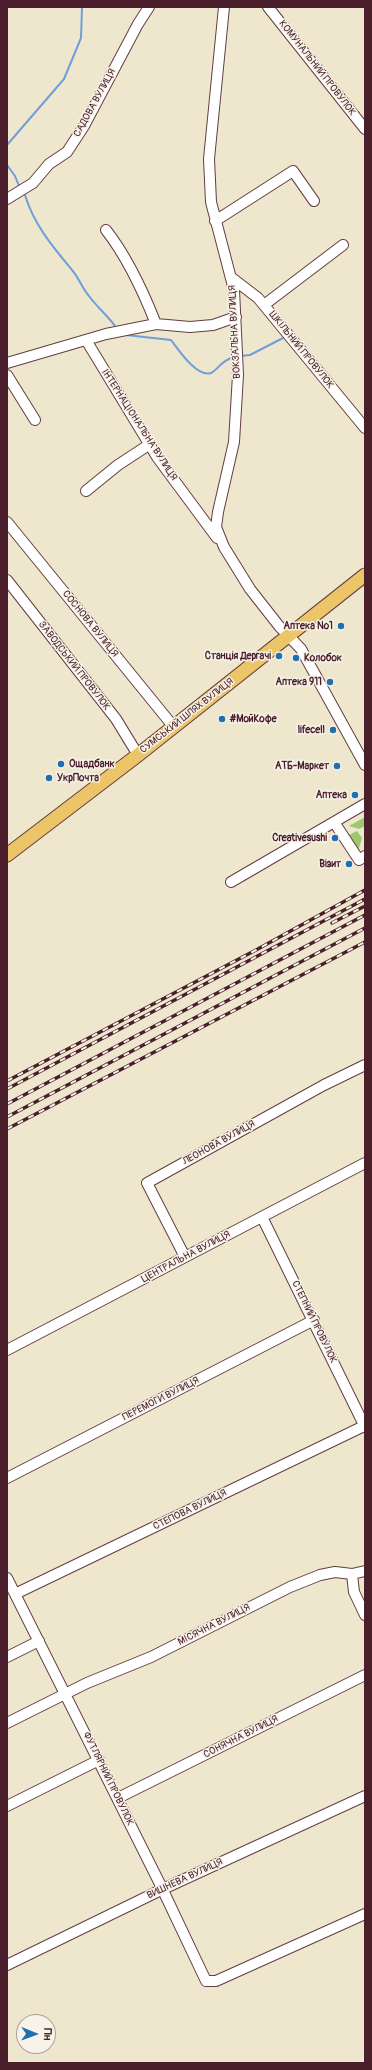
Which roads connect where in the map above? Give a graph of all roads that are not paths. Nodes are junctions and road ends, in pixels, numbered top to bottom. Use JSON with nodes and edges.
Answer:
{"nodes":[{"id":1,"x":149,"y":7,"type":"edge"},
{"id":2,"x":224,"y":7,"type":"edge"},
{"id":3,"x":268,"y":7,"type":"edge"},
{"id":4,"x":365,"y":129,"type":"edge"},
{"id":5,"x":7,"y":199,"type":"edge"},
{"id":6,"x":314,"y":201,"type":"dead end"},
{"id":7,"x":215,"y":221,"type":"junction"},
{"id":8,"x":106,"y":230,"type":"dead end"},
{"id":9,"x":343,"y":245,"type":"dead end"},
{"id":10,"x":232,"y":278,"type":"junction"},
{"id":11,"x":264,"y":305,"type":"junction"},
{"id":12,"x":236,"y":317,"type":"junction"},
{"id":13,"x":156,"y":324,"type":"junction"},
{"id":14,"x":86,"y":340,"type":"junction"},
{"id":15,"x":7,"y":363,"type":"edge"},
{"id":16,"x":7,"y":375,"type":"edge"},
{"id":17,"x":35,"y":420,"type":"dead end"},
{"id":18,"x":365,"y":428,"type":"edge"},
{"id":19,"x":150,"y":444,"type":"junction"},
{"id":20,"x":86,"y":491,"type":"dead end"},
{"id":21,"x":7,"y":522,"type":"edge"},
{"id":22,"x":224,"y":547,"type":"junction"},
{"id":23,"x":365,"y":575,"type":"edge"},
{"id":24,"x":7,"y":580,"type":"edge"},
{"id":25,"x":289,"y":636,"type":"junction"},
{"id":26,"x":173,"y":726,"type":"junction"},
{"id":27,"x":138,"y":755,"type":"junction"},
{"id":28,"x":365,"y":765,"type":"edge"},
{"id":29,"x":365,"y":804,"type":"edge"},
{"id":30,"x":334,"y":822,"type":"junction"},
{"id":31,"x":7,"y":855,"type":"edge"},
{"id":32,"x":365,"y":856,"type":"edge"},
{"id":33,"x":231,"y":882,"type":"dead end"},
{"id":34,"x":365,"y":1065,"type":"edge"},
{"id":35,"x":365,"y":1163,"type":"edge"},
{"id":36,"x":262,"y":1217,"type":"junction"},
{"id":37,"x":184,"y":1258,"type":"junction"},
{"id":38,"x":314,"y":1320,"type":"junction"},
{"id":39,"x":7,"y":1350,"type":"edge"},
{"id":40,"x":365,"y":1426,"type":"edge"},
{"id":41,"x":7,"y":1478,"type":"edge"},
{"id":42,"x":365,"y":1571,"type":"edge"},
{"id":43,"x":352,"y":1574,"type":"junction"},
{"id":44,"x":7,"y":1578,"type":"edge"},
{"id":45,"x":15,"y":1594,"type":"junction"},
{"id":46,"x":365,"y":1615,"type":"edge"},
{"id":47,"x":39,"y":1641,"type":"junction"},
{"id":48,"x":7,"y":1657,"type":"edge"},
{"id":49,"x":365,"y":1675,"type":"edge"},
{"id":50,"x":66,"y":1694,"type":"junction"},
{"id":51,"x":7,"y":1723,"type":"edge"},
{"id":52,"x":99,"y":1760,"type":"junction"},
{"id":53,"x":365,"y":1796,"type":"edge"},
{"id":54,"x":118,"y":1798,"type":"junction"},
{"id":55,"x":7,"y":1806,"type":"edge"},
{"id":56,"x":162,"y":1889,"type":"junction"},
{"id":57,"x":365,"y":1914,"type":"edge"},
{"id":58,"x":7,"y":1965,"type":"edge"}],
"edges":[{"from":1,"to":5,"type":"street","name":"САДОВА ВУЛИЦЯ"},
{"from":2,"to":7,"type":"street","name":"ВОКЗАЛЬНА ВУЛИЦЯ"},
{"from":3,"to":4,"type":"street","name":"КОМУНАЛЬНИЙ ПРОВУЛОК"},
{"from":6,"to":7,"type":"street"},
{"from":7,"to":10,"type":"street","name":"ВОКЗАЛЬНА ВУЛИЦЯ"},
{"from":8,"to":13,"type":"street"},
{"from":9,"to":11,"type":"street"},
{"from":10,"to":11,"type":"street","name":"ШКІЛЬНИЙ ПРОВУЛОК"},
{"from":10,"to":12,"type":"street","name":"ВОКЗАЛЬНА ВУЛИЦЯ"},
{"from":11,"to":18,"type":"street","name":"ШКІЛЬНИЙ ПРОВУЛОК"},
{"from":12,"to":13,"type":"street"},
{"from":12,"to":22,"type":"street","name":"ВОКЗАЛЬНА ВУЛИЦЯ"},
{"from":13,"to":14,"type":"street"},
{"from":14,"to":15,"type":"street"},
{"from":14,"to":19,"type":"street","name":"ІНТЕРНАЦІОНАЛЬНА ВУЛИЦЯ"},
{"from":16,"to":17,"type":"street"},
{"from":19,"to":20,"type":"street"},
{"from":19,"to":22,"type":"street","name":"ІНТЕРНАЦІОНАЛЬНА ВУЛИЦЯ"},
{"from":21,"to":26,"type":"street","name":"СОСНОВА ВУЛИЦЯ"},
{"from":22,"to":25,"type":"street","name":"ВОКЗАЛЬНА ВУЛИЦЯ"},
{"from":23,"to":25,"type":"main road","name":"СУМСЬКИЙ ШЛЯХ ВУЛИЦЯ"},
{"from":24,"to":27,"type":"street","name":"ЗАВОДСЬКИЙ ПРОВУЛОК"},
{"from":25,"to":26,"type":"main road","name":"СУМСЬКИЙ ШЛЯХ ВУЛИЦЯ"},
{"from":25,"to":28,"type":"street","name":"ВОКЗАЛЬНА ВУЛИЦЯ"},
{"from":26,"to":27,"type":"main road","name":"СУМСЬКИЙ ШЛЯХ ВУЛИЦЯ"},
{"from":27,"to":31,"type":"main road","name":"СУМСЬКИЙ ШЛЯХ ВУЛИЦЯ"},
{"from":29,"to":30,"type":"street"},
{"from":30,"to":32,"type":"street"},
{"from":30,"to":33,"type":"street"},
{"from":34,"to":37,"type":"street","name":"ЛЕОНОВА ВУЛИЦЯ"},
{"from":35,"to":36,"type":"street","name":"ЦЕНТРАЛЬНА ВУЛИЦЯ"},
{"from":36,"to":37,"type":"street","name":"ЦЕНТРАЛЬНА ВУЛИЦЯ"},
{"from":36,"to":38,"type":"street","name":"СТЕПНИЙ ПРОВУЛОК"},
{"from":37,"to":39,"type":"street","name":"ЦЕНТРАЛЬНА ВУЛИЦЯ"},
{"from":38,"to":40,"type":"street","name":"СТЕПНИЙ ПРОВУЛОК"},
{"from":38,"to":41,"type":"street","name":"ПЕРЕМОГИ ВУЛИЦЯ"},
{"from":40,"to":45,"type":"street","name":"СТЕПОВА ВУЛИЦЯ"},
{"from":42,"to":43,"type":"street","name":"МІСЯЧНА ВУЛИЦЯ"},
{"from":43,"to":46,"type":"street"},
{"from":43,"to":50,"type":"street","name":"МІСЯЧНА ВУЛИЦЯ"},
{"from":44,"to":45,"type":"street","name":"ФУТЛЯРНИЙ ПРОВУЛОК"},
{"from":45,"to":47,"type":"street","name":"ФУТЛЯРНИЙ ПРОВУЛОК"},
{"from":47,"to":48,"type":"street"},
{"from":47,"to":50,"type":"street","name":"ФУТЛЯРНИЙ ПРОВУЛОК"},
{"from":49,"to":54,"type":"street","name":"СОНЯЧНА ВУЛИЦЯ"},
{"from":50,"to":51,"type":"street","name":"МІСЯЧНА ВУЛИЦЯ"},
{"from":50,"to":52,"type":"street","name":"ФУТЛЯРНИЙ ПРОВУЛОК"},
{"from":52,"to":54,"type":"street","name":"ФУТЛЯРНИЙ ПРОВУЛОК"},
{"from":52,"to":55,"type":"street"},
{"from":53,"to":56,"type":"street","name":"ВИШНЕВА ВУЛИЦЯ"},
{"from":54,"to":56,"type":"street","name":"ФУТЛЯРНИЙ ПРОВУЛОК"},
{"from":56,"to":57,"type":"street","name":"ФУТЛЯРНИЙ ПРОВУЛОК"},
{"from":56,"to":58,"type":"street","name":"ВИШНЕВА ВУЛИЦЯ"}]}
